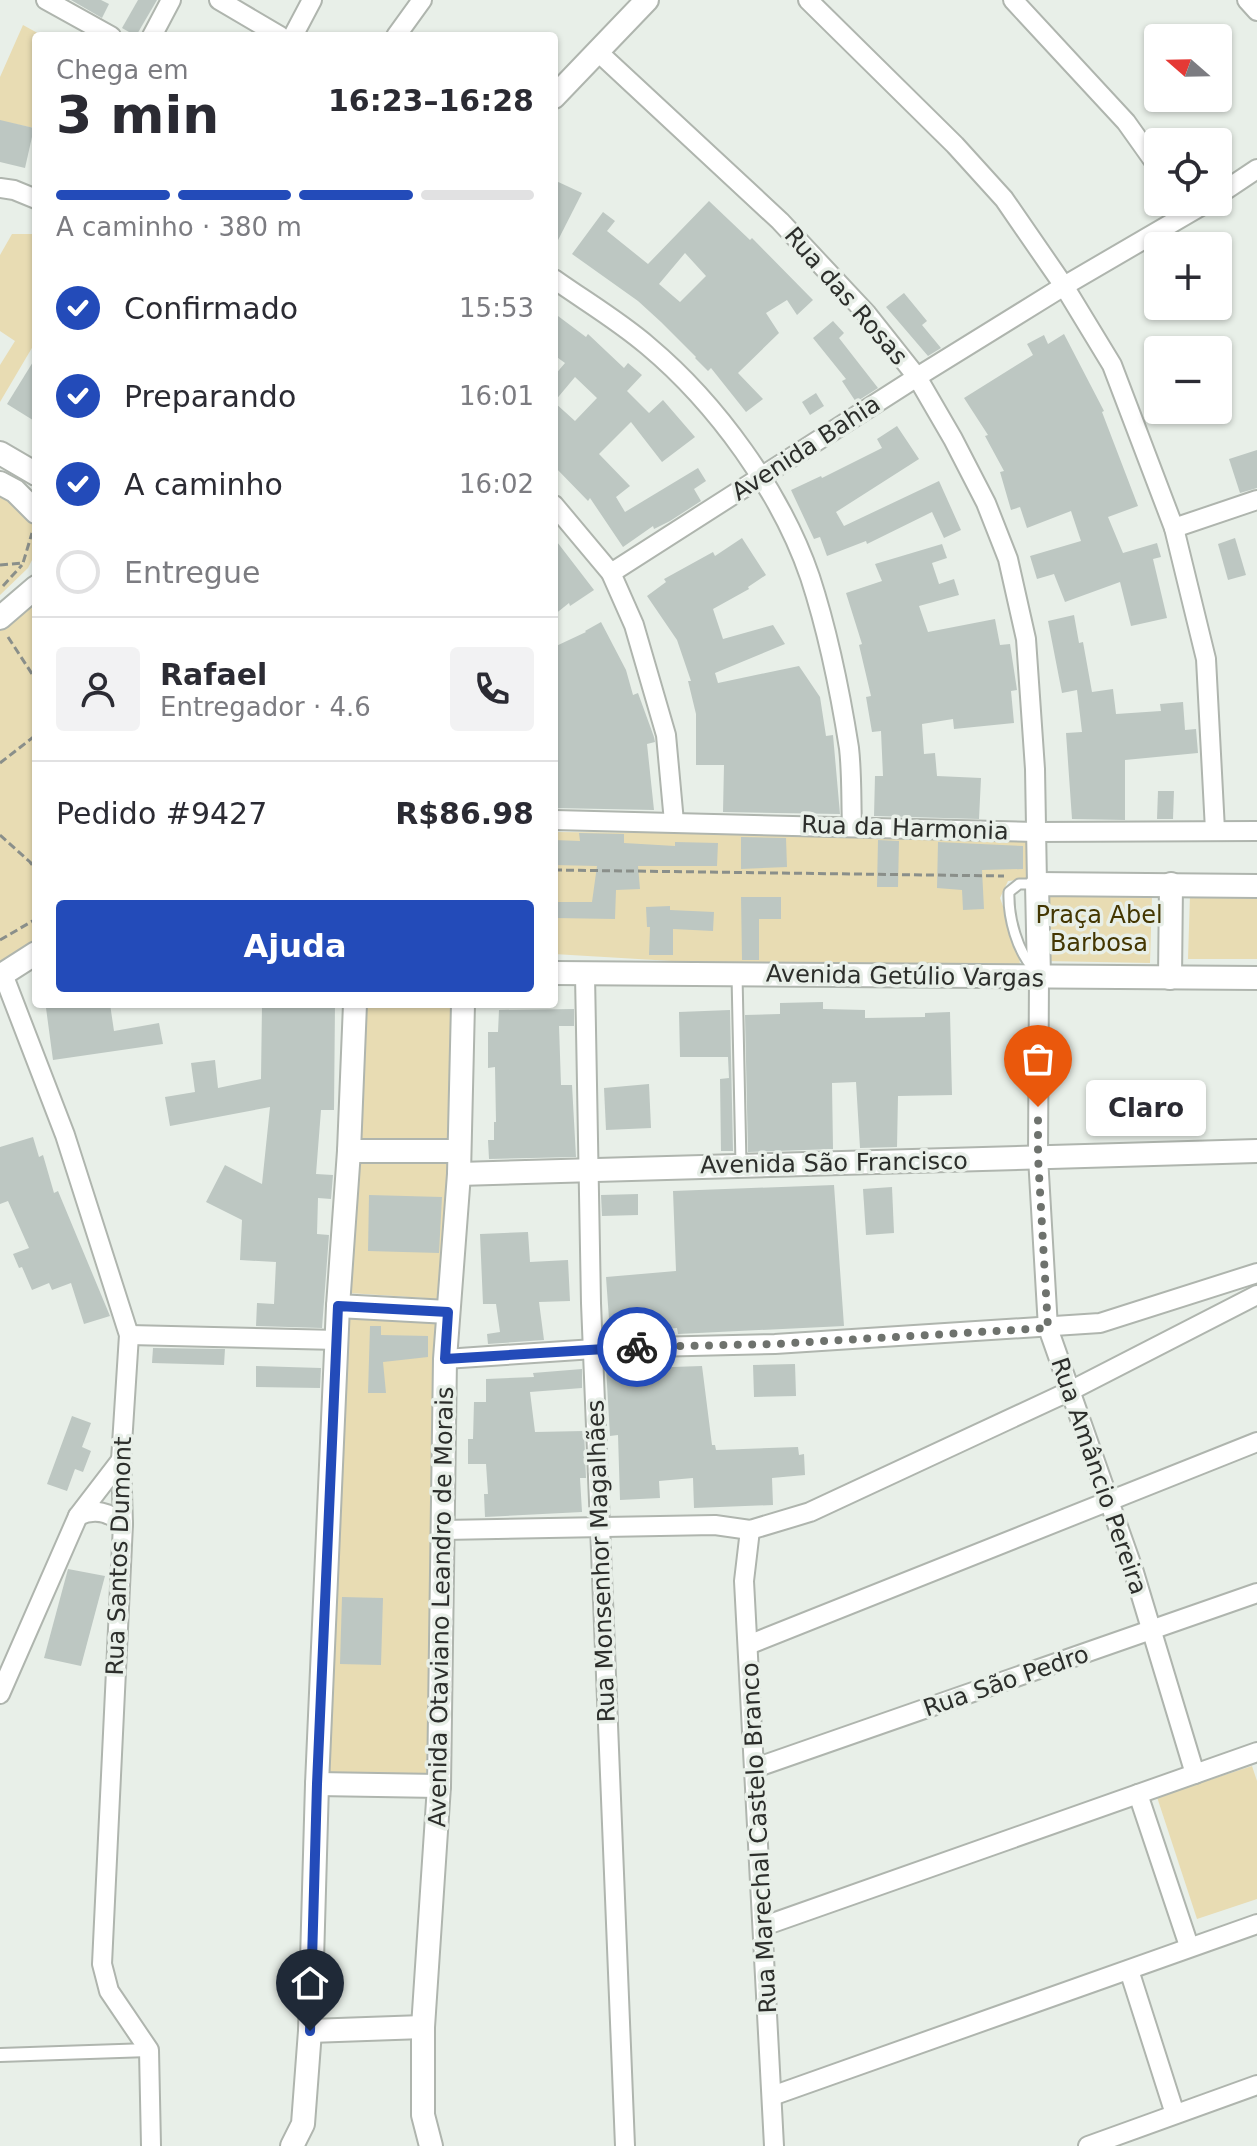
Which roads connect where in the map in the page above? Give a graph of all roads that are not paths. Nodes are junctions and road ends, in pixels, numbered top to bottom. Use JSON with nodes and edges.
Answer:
{"nodes":[{"id":1,"x":46,"y":0,"type":"edge"},
{"id":2,"x":171,"y":0,"type":"edge"},
{"id":3,"x":219,"y":0,"type":"edge"},
{"id":4,"x":312,"y":0,"type":"edge"},
{"id":5,"x":647,"y":0,"type":"edge"},
{"id":6,"x":808,"y":0,"type":"edge"},
{"id":7,"x":1013,"y":0,"type":"edge"},
{"id":8,"x":1247,"y":0,"type":"edge"},
{"id":9,"x":412,"y":3,"type":"edge"},
{"id":10,"x":1257,"y":11,"type":"edge"},
{"id":11,"x":104,"y":32,"type":"edge"},
{"id":12,"x":154,"y":32,"type":"edge"},
{"id":13,"x":273,"y":32,"type":"edge"},
{"id":14,"x":295,"y":32,"type":"edge"},
{"id":15,"x":398,"y":32,"type":"edge"},
{"id":16,"x":597,"y":51,"type":"junction"},
{"id":17,"x":558,"y":93,"type":"edge"},
{"id":18,"x":1144,"y":147,"type":"edge"},
{"id":19,"x":1257,"y":169,"type":"edge"},
{"id":20,"x":1232,"y":186,"type":"edge"},
{"id":21,"x":0,"y":188,"type":"edge"},
{"id":22,"x":32,"y":197,"type":"edge"},
{"id":23,"x":1174,"y":216,"type":"edge"},
{"id":24,"x":558,"y":282,"type":"edge"},
{"id":25,"x":1064,"y":286,"type":"junction"},
{"id":26,"x":917,"y":377,"type":"junction"},
{"id":27,"x":0,"y":453,"type":"edge"},
{"id":28,"x":32,"y":472,"type":"edge"},
{"id":29,"x":760,"y":478,"type":"junction"},
{"id":30,"x":0,"y":483,"type":"edge"},
{"id":31,"x":1257,"y":500,"type":"edge"},
{"id":32,"x":558,"y":510,"type":"edge"},
{"id":33,"x":32,"y":519,"type":"edge"},
{"id":34,"x":1174,"y":528,"type":"junction"},
{"id":35,"x":611,"y":573,"type":"junction"},
{"id":36,"x":32,"y":592,"type":"edge"},
{"id":37,"x":3,"y":627,"type":"edge"},
{"id":38,"x":558,"y":820,"type":"edge"},
{"id":39,"x":674,"y":822,"type":"junction"},
{"id":40,"x":852,"y":827,"type":"junction"},
{"id":41,"x":1215,"y":830,"type":"junction"},
{"id":42,"x":1257,"y":831,"type":"edge"},
{"id":43,"x":1036,"y":832,"type":"junction"},
{"id":44,"x":1037,"y":884,"type":"junction"},
{"id":45,"x":1171,"y":884,"type":"junction"},
{"id":46,"x":1257,"y":886,"type":"edge"},
{"id":47,"x":32,"y":956,"type":"edge"},
{"id":48,"x":558,"y":973,"type":"edge"},
{"id":49,"x":737,"y":974,"type":"junction"},
{"id":50,"x":2,"y":975,"type":"edge"},
{"id":51,"x":585,"y":975,"type":"junction"},
{"id":52,"x":1038,"y":975,"type":"junction"},
{"id":53,"x":1170,"y":978,"type":"junction"},
{"id":54,"x":1257,"y":978,"type":"edge"},
{"id":55,"x":355,"y":1008,"type":"edge"},
{"id":56,"x":463,"y":1008,"type":"edge"},
{"id":57,"x":349,"y":1151,"type":"junction"},
{"id":58,"x":1257,"y":1151,"type":"edge"},
{"id":59,"x":1038,"y":1157,"type":"junction"},
{"id":60,"x":459,"y":1162,"type":"junction"},
{"id":61,"x":741,"y":1164,"type":"junction"},
{"id":62,"x":589,"y":1169,"type":"junction"},
{"id":63,"x":1257,"y":1273,"type":"edge"},
{"id":64,"x":1257,"y":1295,"type":"edge"},
{"id":65,"x":338,"y":1306,"type":"junction"},
{"id":66,"x":448,"y":1312,"type":"junction"},
{"id":67,"x":1048,"y":1328,"type":"junction"},
{"id":68,"x":129,"y":1335,"type":"junction"},
{"id":69,"x":338,"y":1340,"type":"junction"},
{"id":70,"x":593,"y":1350,"type":"junction"},
{"id":71,"x":445,"y":1359,"type":"junction"},
{"id":72,"x":1070,"y":1391,"type":"junction"},
{"id":73,"x":1257,"y":1442,"type":"edge"},
{"id":74,"x":121,"y":1460,"type":"junction"},
{"id":75,"x":1108,"y":1502,"type":"junction"},
{"id":76,"x":78,"y":1516,"type":"junction"},
{"id":77,"x":123,"y":1524,"type":"junction"},
{"id":78,"x":599,"y":1527,"type":"junction"},
{"id":79,"x":444,"y":1530,"type":"junction"},
{"id":80,"x":750,"y":1530,"type":"junction"},
{"id":81,"x":1257,"y":1593,"type":"edge"},
{"id":82,"x":1152,"y":1630,"type":"junction"},
{"id":83,"x":748,"y":1645,"type":"junction"},
{"id":84,"x":0,"y":1694,"type":"edge"},
{"id":85,"x":1257,"y":1752,"type":"edge"},
{"id":86,"x":755,"y":1768,"type":"junction"},
{"id":87,"x":1195,"y":1774,"type":"junction"},
{"id":88,"x":317,"y":1784,"type":"junction"},
{"id":89,"x":439,"y":1786,"type":"junction"},
{"id":90,"x":1138,"y":1794,"type":"junction"},
{"id":91,"x":1257,"y":1924,"type":"edge"},
{"id":92,"x":764,"y":1926,"type":"junction"},
{"id":93,"x":1189,"y":1946,"type":"junction"},
{"id":94,"x":1129,"y":1970,"type":"junction"},
{"id":95,"x":423,"y":2027,"type":"junction"},
{"id":96,"x":310,"y":2031,"type":"junction"},
{"id":97,"x":149,"y":2050,"type":"junction"},
{"id":98,"x":0,"y":2055,"type":"edge"},
{"id":99,"x":1257,"y":2085,"type":"edge"},
{"id":100,"x":772,"y":2096,"type":"junction"},
{"id":101,"x":1175,"y":2114,"type":"junction"},
{"id":102,"x":423,"y":2115,"type":"junction"},
{"id":103,"x":303,"y":2124,"type":"junction"},
{"id":104,"x":151,"y":2146,"type":"edge"},
{"id":105,"x":292,"y":2146,"type":"edge"},
{"id":106,"x":312,"y":2146,"type":"edge"},
{"id":107,"x":416,"y":2146,"type":"edge"},
{"id":108,"x":431,"y":2146,"type":"edge"},
{"id":109,"x":625,"y":2146,"type":"edge"},
{"id":110,"x":774,"y":2146,"type":"edge"},
{"id":111,"x":1088,"y":2146,"type":"edge"}],
"edges":[{"from":1,"to":11,"type":"street"},
{"from":2,"to":12,"type":"street"},
{"from":3,"to":13,"type":"street"},
{"from":4,"to":14,"type":"street"},
{"from":5,"to":16,"type":"street"},
{"from":6,"to":25,"type":"street"},
{"from":7,"to":18,"type":"street"},
{"from":8,"to":10,"type":"street"},
{"from":9,"to":15,"type":"street"},
{"from":16,"to":17,"type":"street"},
{"from":16,"to":26,"type":"street","name":"Rua das Rosas"},
{"from":19,"to":20,"type":"street"},
{"from":21,"to":22,"type":"street"},
{"from":23,"to":25,"type":"street","name":"Avenida Bahia"},
{"from":24,"to":29,"type":"street"},
{"from":25,"to":26,"type":"street","name":"Avenida Bahia"},
{"from":25,"to":34,"type":"street"},
{"from":26,"to":29,"type":"street","name":"Avenida Bahia"},
{"from":26,"to":43,"type":"street","name":"Rua das Rosas"},
{"from":27,"to":28,"type":"street"},
{"from":29,"to":35,"type":"street","name":"Avenida Bahia"},
{"from":29,"to":40,"type":"street"},
{"from":30,"to":33,"type":"street"},
{"from":31,"to":34,"type":"street"},
{"from":32,"to":35,"type":"street"},
{"from":34,"to":41,"type":"street"},
{"from":35,"to":39,"type":"street"},
{"from":36,"to":37,"type":"street"},
{"from":38,"to":39,"type":"street","name":"Rua da Harmonia"},
{"from":39,"to":40,"type":"street","name":"Rua da Harmonia"},
{"from":40,"to":43,"type":"street","name":"Rua da Harmonia"},
{"from":41,"to":42,"type":"street","name":"Rua da Harmonia"},
{"from":41,"to":43,"type":"street","name":"Rua da Harmonia"},
{"from":43,"to":44,"type":"street","name":"Rua das Rosas"},
{"from":44,"to":45,"type":"street"},
{"from":44,"to":52,"type":"street","name":"Rua Amâncio Pereira"},
{"from":45,"to":46,"type":"street"},
{"from":45,"to":53,"type":"street"},
{"from":47,"to":50,"type":"street"},
{"from":48,"to":51,"type":"street","name":"Avenida Getúlio Vargas"},
{"from":49,"to":51,"type":"street","name":"Avenida Getúlio Vargas"},
{"from":49,"to":52,"type":"street","name":"Avenida Getúlio Vargas"},
{"from":49,"to":61,"type":"lane"},
{"from":50,"to":68,"type":"street","name":"Rua Santos Dumont"},
{"from":51,"to":62,"type":"street","name":"Rua Monsenhor Magalhães"},
{"from":52,"to":53,"type":"street","name":"Avenida Getúlio Vargas"},
{"from":52,"to":59,"type":"street","name":"Rua Amâncio Pereira"},
{"from":53,"to":54,"type":"street","name":"Avenida Getúlio Vargas"},
{"from":55,"to":57,"type":"street"},
{"from":56,"to":60,"type":"street","name":"Avenida Otaviano Leandro de Morais"},
{"from":57,"to":60,"type":"street","name":"Avenida São Francisco"},
{"from":57,"to":65,"type":"street"},
{"from":58,"to":59,"type":"street","name":"Avenida São Francisco"},
{"from":59,"to":61,"type":"street","name":"Avenida São Francisco"},
{"from":59,"to":67,"type":"street","name":"Rua Amâncio Pereira"},
{"from":60,"to":62,"type":"street","name":"Avenida São Francisco"},
{"from":60,"to":66,"type":"street","name":"Avenida Otaviano Leandro de Morais"},
{"from":61,"to":62,"type":"street","name":"Avenida São Francisco"},
{"from":62,"to":70,"type":"street","name":"Rua Monsenhor Magalhães"},
{"from":63,"to":67,"type":"street"},
{"from":64,"to":72,"type":"street"},
{"from":65,"to":66,"type":"street"},
{"from":65,"to":69,"type":"street"},
{"from":66,"to":71,"type":"street","name":"Avenida Otaviano Leandro de Morais"},
{"from":67,"to":70,"type":"street"},
{"from":67,"to":72,"type":"street","name":"Rua Amâncio Pereira"},
{"from":68,"to":69,"type":"street"},
{"from":68,"to":74,"type":"street","name":"Rua Santos Dumont"},
{"from":69,"to":88,"type":"street"},
{"from":70,"to":71,"type":"street"},
{"from":70,"to":78,"type":"street","name":"Rua Monsenhor Magalhães"},
{"from":71,"to":79,"type":"street","name":"Avenida Otaviano Leandro de Morais"},
{"from":72,"to":75,"type":"street","name":"Rua Amâncio Pereira"},
{"from":72,"to":80,"type":"street"},
{"from":73,"to":75,"type":"street"},
{"from":74,"to":76,"type":"street"},
{"from":74,"to":77,"type":"street","name":"Rua Santos Dumont"},
{"from":75,"to":82,"type":"street","name":"Rua Amâncio Pereira"},
{"from":75,"to":83,"type":"street"},
{"from":76,"to":77,"type":"street"},
{"from":76,"to":84,"type":"street"},
{"from":77,"to":97,"type":"street","name":"Rua Santos Dumont"},
{"from":78,"to":79,"type":"street"},
{"from":78,"to":80,"type":"street"},
{"from":78,"to":109,"type":"street","name":"Rua Monsenhor Magalhães"},
{"from":79,"to":89,"type":"street","name":"Avenida Otaviano Leandro de Morais"},
{"from":80,"to":83,"type":"street","name":"Rua Marechal Castelo Branco"},
{"from":81,"to":82,"type":"street","name":"Rua São Pedro"},
{"from":82,"to":86,"type":"street","name":"Rua São Pedro"},
{"from":82,"to":87,"type":"street","name":"Rua Amâncio Pereira"},
{"from":83,"to":86,"type":"street","name":"Rua Marechal Castelo Branco"},
{"from":85,"to":87,"type":"street"},
{"from":86,"to":92,"type":"street","name":"Rua Marechal Castelo Branco"},
{"from":87,"to":90,"type":"street"},
{"from":88,"to":89,"type":"street"},
{"from":88,"to":96,"type":"street"},
{"from":89,"to":95,"type":"street","name":"Avenida Otaviano Leandro de Morais"},
{"from":90,"to":92,"type":"street"},
{"from":90,"to":93,"type":"street"},
{"from":91,"to":93,"type":"street"},
{"from":92,"to":100,"type":"street","name":"Rua Marechal Castelo Branco"},
{"from":93,"to":94,"type":"street"},
{"from":94,"to":100,"type":"street"},
{"from":94,"to":101,"type":"street"},
{"from":95,"to":96,"type":"street"},
{"from":95,"to":102,"type":"street","name":"Avenida Otaviano Leandro de Morais"},
{"from":96,"to":103,"type":"street"},
{"from":97,"to":98,"type":"street"},
{"from":97,"to":104,"type":"street"},
{"from":99,"to":101,"type":"street"},
{"from":100,"to":110,"type":"street","name":"Rua Marechal Castelo Branco"},
{"from":101,"to":111,"type":"street"},
{"from":102,"to":107,"type":"street","name":"Avenida Otaviano Leandro de Morais"},
{"from":102,"to":108,"type":"street","name":"Avenida Otaviano Leandro de Morais"},
{"from":103,"to":105,"type":"street"},
{"from":103,"to":106,"type":"street"}]}
